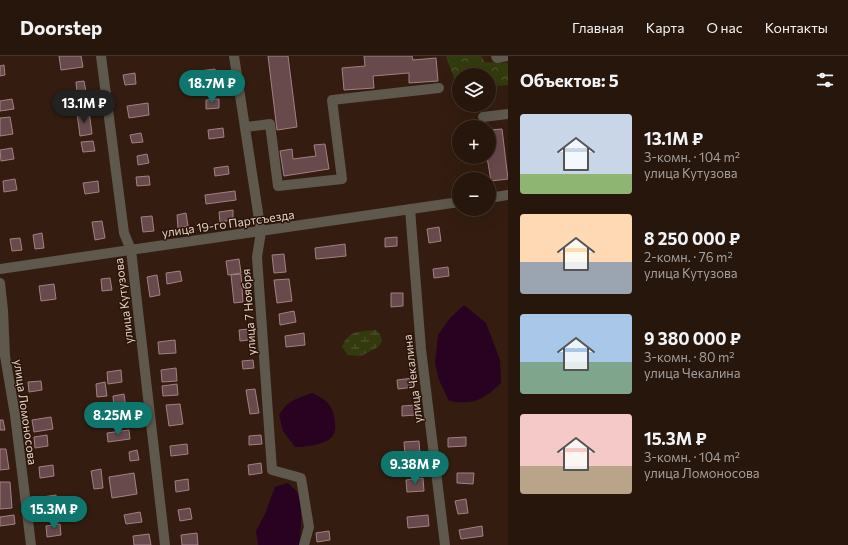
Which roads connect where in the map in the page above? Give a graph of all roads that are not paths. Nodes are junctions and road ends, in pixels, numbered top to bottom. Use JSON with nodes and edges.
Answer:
{"nodes":[{"id":1,"x":101,"y":56,"type":"edge"},
{"id":2,"x":234,"y":56,"type":"edge"},
{"id":3,"x":496,"y":56,"type":"edge"},
{"id":4,"x":508,"y":56,"type":"edge"},
{"id":5,"x":438,"y":88,"type":"dead end"},
{"id":6,"x":508,"y":114,"type":"edge"},
{"id":7,"x":483,"y":117,"type":"dead end"},
{"id":8,"x":245,"y":127,"type":"junction"},
{"id":9,"x":508,"y":195,"type":"edge"},
{"id":10,"x":496,"y":197,"type":"edge"},
{"id":11,"x":452,"y":203,"type":"edge"},
{"id":12,"x":410,"y":209,"type":"junction"},
{"id":13,"x":261,"y":232,"type":"junction"},
{"id":14,"x":131,"y":250,"type":"junction"},
{"id":15,"x":0,"y":269,"type":"edge"},
{"id":16,"x":0,"y":283,"type":"edge"},
{"id":17,"x":30,"y":545,"type":"edge"},
{"id":18,"x":164,"y":545,"type":"edge"},
{"id":19,"x":304,"y":545,"type":"edge"},
{"id":20,"x":445,"y":545,"type":"edge"}],
"edges":[{"from":1,"to":14,"type":"street","name":"улица Кутузова"},
{"from":2,"to":8,"type":"street","name":"улица 7 Ноября"},
{"from":3,"to":4,"type":"street"},
{"from":5,"to":8,"type":"street"},
{"from":6,"to":7,"type":"street"},
{"from":8,"to":13,"type":"street","name":"улица 7 Ноября"},
{"from":9,"to":10,"type":"street"},
{"from":11,"to":12,"type":"street","name":"улица 19-го Партсъезда"},
{"from":12,"to":13,"type":"street","name":"улица 19-го Партсъезда"},
{"from":12,"to":20,"type":"street","name":"улица Чекалина"},
{"from":13,"to":14,"type":"street","name":"улица 19-го Партсъезда"},
{"from":13,"to":19,"type":"street","name":"улица 7 Ноября"},
{"from":14,"to":15,"type":"street","name":"улица 19-го Партсъезда"},
{"from":14,"to":18,"type":"street","name":"улица Кутузова"},
{"from":16,"to":17,"type":"street","name":"улица Ломоносова"}]}
